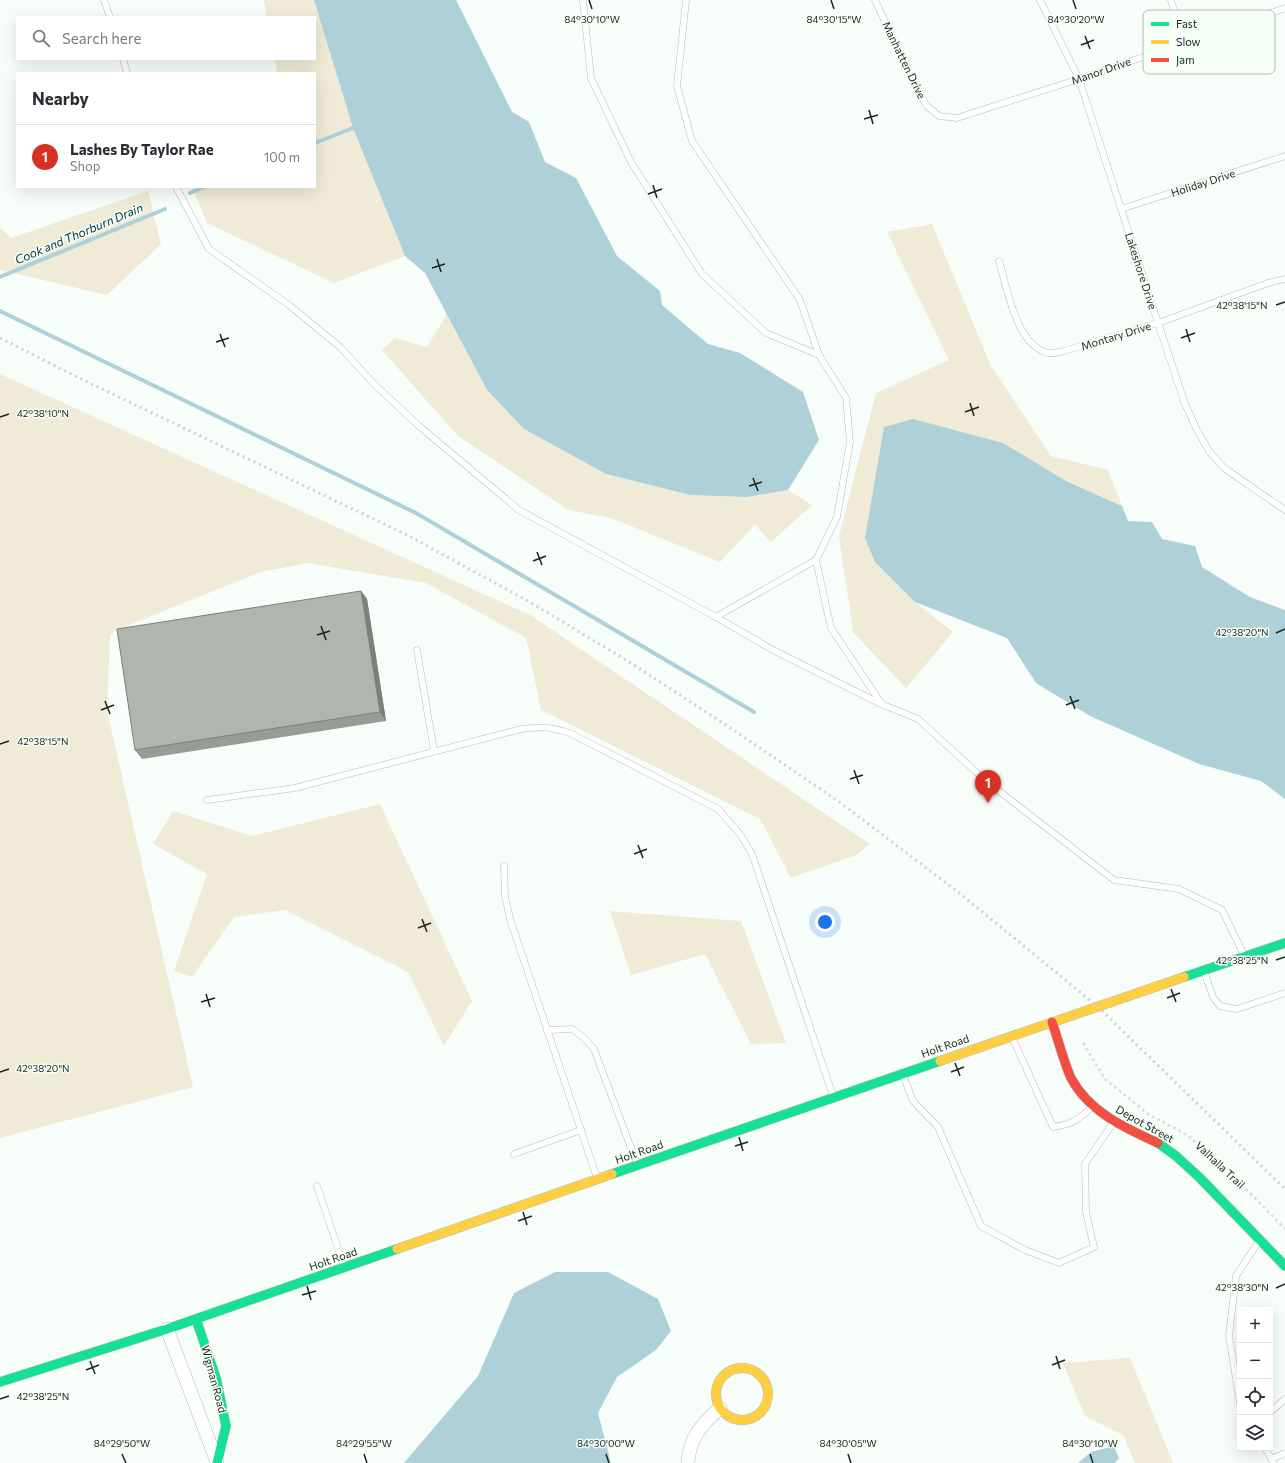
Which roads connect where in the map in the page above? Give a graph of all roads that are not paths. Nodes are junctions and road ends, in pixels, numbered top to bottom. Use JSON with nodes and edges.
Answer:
{"nodes":[{"id":1,"x":104,"y":0,"type":"edge"},
{"id":2,"x":583,"y":0,"type":"edge"},
{"id":3,"x":686,"y":0,"type":"edge"},
{"id":4,"x":875,"y":0,"type":"edge"},
{"id":5,"x":1040,"y":0,"type":"edge"},
{"id":6,"x":1171,"y":0,"type":"edge"},
{"id":7,"x":1285,"y":8,"type":"edge"},
{"id":8,"x":1174,"y":10,"type":"edge"},
{"id":9,"x":1275,"y":11,"type":"edge"},
{"id":10,"x":110,"y":16,"type":"edge"},
{"id":11,"x":1143,"y":56,"type":"edge"},
{"id":12,"x":123,"y":60,"type":"edge"},
{"id":13,"x":127,"y":72,"type":"edge"},
{"id":14,"x":1079,"y":79,"type":"junction"},
{"id":15,"x":939,"y":116,"type":"joint"},
{"id":16,"x":1285,"y":156,"type":"edge"},
{"id":17,"x":177,"y":188,"type":"edge"},
{"id":18,"x":1121,"y":209,"type":"junction"},
{"id":19,"x":999,"y":261,"type":"dead end"},
{"id":20,"x":1285,"y":279,"type":"edge"},
{"id":21,"x":1158,"y":323,"type":"junction"},
{"id":22,"x":819,"y":355,"type":"junction"},
{"id":23,"x":1285,"y":510,"type":"edge"},
{"id":24,"x":816,"y":560,"type":"junction"},
{"id":25,"x":716,"y":617,"type":"junction"},
{"id":26,"x":417,"y":650,"type":"dead end"},
{"id":27,"x":881,"y":704,"type":"junction"},
{"id":28,"x":434,"y":752,"type":"junction"},
{"id":29,"x":207,"y":800,"type":"dead end"},
{"id":30,"x":504,"y":866,"type":"dead end"},
{"id":31,"x":1285,"y":943,"type":"edge"},
{"id":32,"x":1245,"y":956,"type":"junction"},
{"id":33,"x":1203,"y":970,"type":"junction"},
{"id":34,"x":1285,"y":993,"type":"edge"},
{"id":35,"x":1052,"y":1022,"type":"junction"},
{"id":36,"x":547,"y":1030,"type":"junction"},
{"id":37,"x":1011,"y":1036,"type":"junction"},
{"id":38,"x":902,"y":1074,"type":"junction"},
{"id":39,"x":834,"y":1097,"type":"junction"},
{"id":40,"x":1094,"y":1106,"type":"junction"},
{"id":41,"x":1114,"y":1121,"type":"junction"},
{"id":42,"x":581,"y":1130,"type":"junction"},
{"id":43,"x":514,"y":1154,"type":"dead end"},
{"id":44,"x":637,"y":1166,"type":"junction"},
{"id":45,"x":597,"y":1180,"type":"junction"},
{"id":46,"x":317,"y":1186,"type":"dead end"},
{"id":47,"x":1260,"y":1240,"type":"junction"},
{"id":48,"x":1285,"y":1266,"type":"edge"},
{"id":49,"x":344,"y":1267,"type":"junction"},
{"id":50,"x":196,"y":1319,"type":"junction"},
{"id":51,"x":168,"y":1329,"type":"junction"},
{"id":52,"x":0,"y":1382,"type":"edge"},
{"id":53,"x":1237,"y":1385,"type":"edge"},
{"id":54,"x":1285,"y":1399,"type":"edge"},
{"id":55,"x":720,"y":1408,"type":"junction"},
{"id":56,"x":1273,"y":1409,"type":"edge"},
{"id":57,"x":1267,"y":1451,"type":"edge"},
{"id":58,"x":1285,"y":1453,"type":"edge"},
{"id":59,"x":1272,"y":1461,"type":"edge"},
{"id":60,"x":217,"y":1463,"type":"edge"},
{"id":61,"x":688,"y":1463,"type":"edge"}],
"edges":[{"from":1,"to":10,"type":"lane"},
{"from":2,"to":22,"type":"lane"},
{"from":3,"to":22,"type":"lane"},
{"from":4,"to":15,"type":"lane","name":"Manhatten Drive"},
{"from":5,"to":14,"type":"lane","name":"Lakeshore Drive"},
{"from":6,"to":8,"type":"lane"},
{"from":7,"to":9,"type":"lane","name":"Manor Drive"},
{"from":11,"to":14,"type":"lane","name":"Manor Drive"},
{"from":12,"to":13,"type":"lane"},
{"from":14,"to":15,"type":"lane","name":"Manor Drive"},
{"from":14,"to":18,"type":"lane","name":"Lakeshore Drive"},
{"from":16,"to":18,"type":"lane","name":"Holiday Drive"},
{"from":17,"to":25,"type":"lane"},
{"from":18,"to":21,"type":"lane","name":"Lakeshore Drive"},
{"from":19,"to":21,"type":"lane","name":"Montary Drive"},
{"from":20,"to":21,"type":"lane","name":"Montary Drive"},
{"from":21,"to":23,"type":"lane","name":"Lakeshore Drive"},
{"from":22,"to":24,"type":"lane"},
{"from":24,"to":25,"type":"lane"},
{"from":24,"to":27,"type":"lane"},
{"from":25,"to":27,"type":"lane"},
{"from":26,"to":28,"type":"lane"},
{"from":27,"to":32,"type":"lane"},
{"from":28,"to":29,"type":"lane"},
{"from":28,"to":39,"type":"lane"},
{"from":30,"to":36,"type":"lane"},
{"from":31,"to":32,"type":"main road","name":"Holt Road"},
{"from":32,"to":33,"type":"main road","name":"Holt Road"},
{"from":33,"to":34,"type":"lane"},
{"from":33,"to":35,"type":"main road","name":"Holt Road"},
{"from":35,"to":37,"type":"main road","name":"Holt Road"},
{"from":35,"to":40,"type":"main road","name":"Depot Street"},
{"from":36,"to":42,"type":"lane"},
{"from":36,"to":44,"type":"lane"},
{"from":37,"to":38,"type":"main road","name":"Holt Road"},
{"from":37,"to":40,"type":"lane"},
{"from":38,"to":39,"type":"main road","name":"Holt Road"},
{"from":38,"to":41,"type":"lane"},
{"from":39,"to":44,"type":"main road","name":"Holt Road"},
{"from":40,"to":41,"type":"main road","name":"Depot Street"},
{"from":41,"to":47,"type":"main road","name":"Depot Street"},
{"from":42,"to":43,"type":"lane"},
{"from":42,"to":45,"type":"lane"},
{"from":44,"to":45,"type":"main road","name":"Holt Road"},
{"from":45,"to":49,"type":"main road","name":"Holt Road"},
{"from":46,"to":49,"type":"lane"},
{"from":47,"to":48,"type":"main road","name":"Depot Street"},
{"from":47,"to":53,"type":"lane"},
{"from":49,"to":50,"type":"main road","name":"Holt Road"},
{"from":50,"to":51,"type":"main road","name":"Holt Road"},
{"from":50,"to":60,"type":"main road","name":"Wigman Road"},
{"from":51,"to":52,"type":"main road","name":"Holt Road"},
{"from":51,"to":60,"type":"street","name":"Wigman Road"},
{"from":54,"to":56,"type":"lane"},
{"from":55,"to":55,"type":"main road"},
{"from":55,"to":61,"type":"street"},
{"from":57,"to":59,"type":"lane"},
{"from":58,"to":59,"type":"lane"}]}
